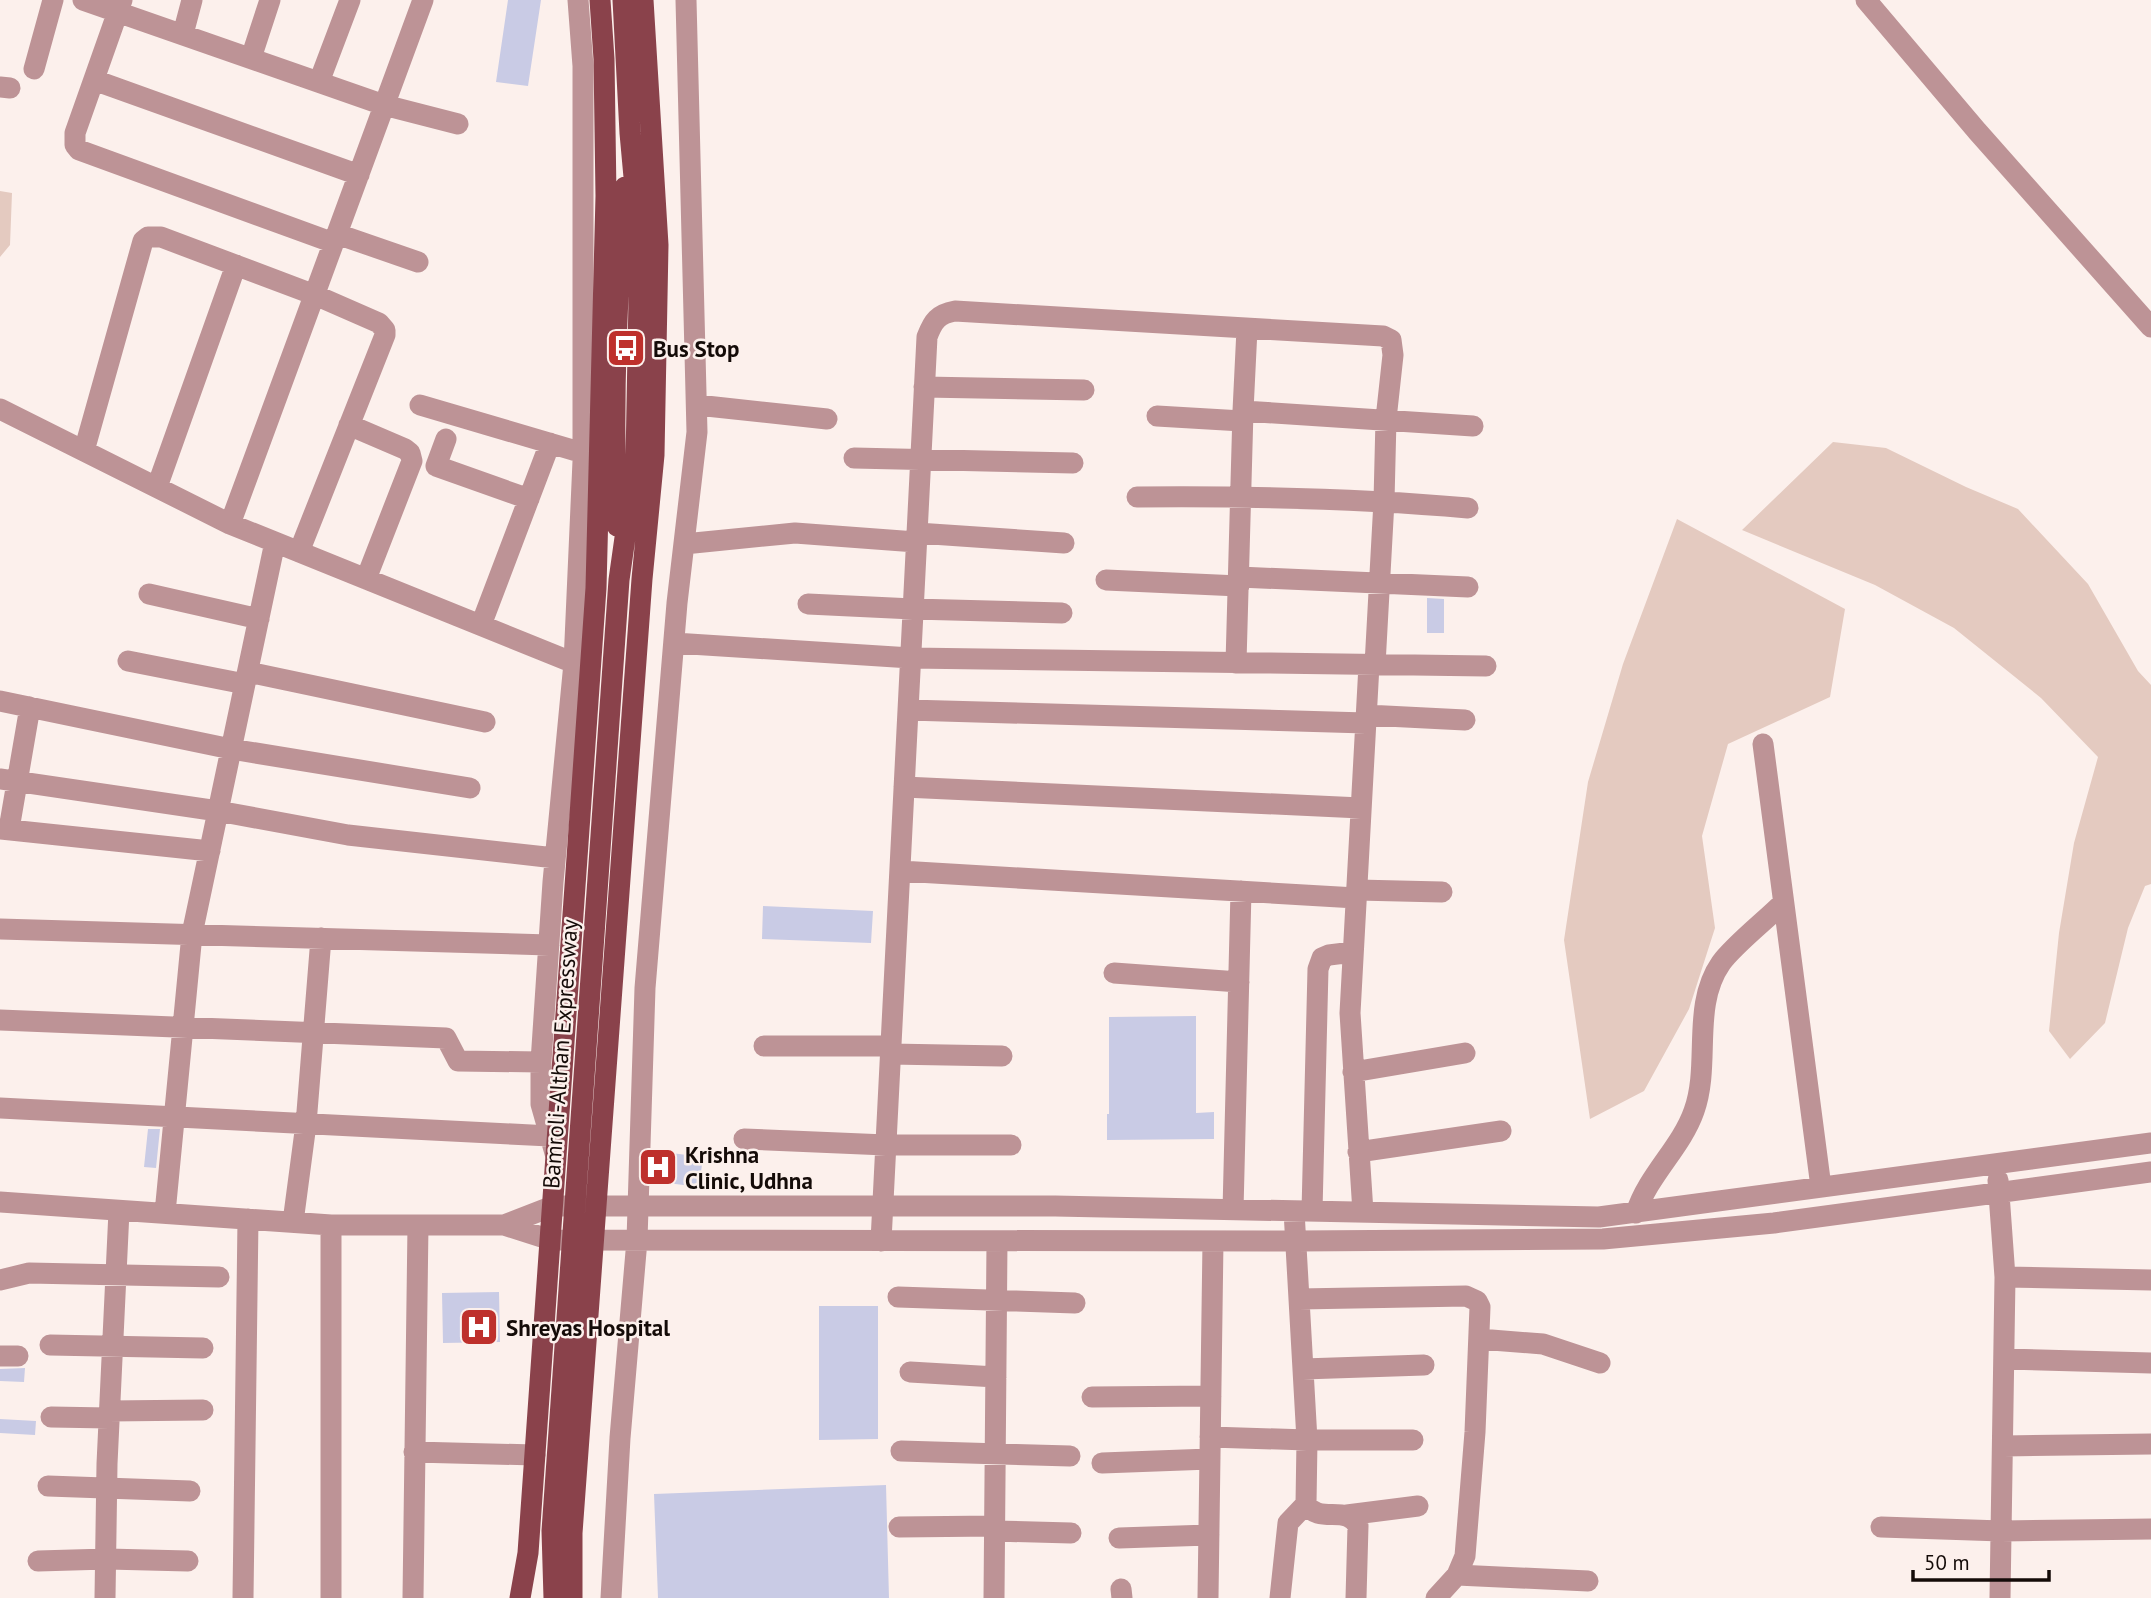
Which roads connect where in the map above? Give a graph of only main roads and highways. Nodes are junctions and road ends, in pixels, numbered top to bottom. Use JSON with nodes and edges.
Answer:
{"nodes":[{"id":1,"x":600,"y":0,"type":"edge"},
{"id":2,"x":623,"y":0,"type":"edge"},
{"id":3,"x":643,"y":0,"type":"edge"},
{"id":4,"x":584,"y":1240,"type":"junction"},
{"id":5,"x":552,"y":1531,"type":"junction"},
{"id":6,"x":520,"y":1598,"type":"edge"},
{"id":7,"x":539,"y":1598,"type":"edge"},
{"id":8,"x":554,"y":1598,"type":"edge"},
{"id":9,"x":572,"y":1598,"type":"edge"}],
"edges":[{"from":1,"to":6,"type":"main road"},
{"from":2,"to":4,"type":"main road","name":"Bamroli-Althan Expressway"},
{"from":3,"to":4,"type":"main road"},
{"from":4,"to":5,"type":"main road","name":"Bamroli-Althan Expressway"},
{"from":4,"to":9,"type":"main road"},
{"from":5,"to":7,"type":"main road"},
{"from":5,"to":8,"type":"main road"}]}
